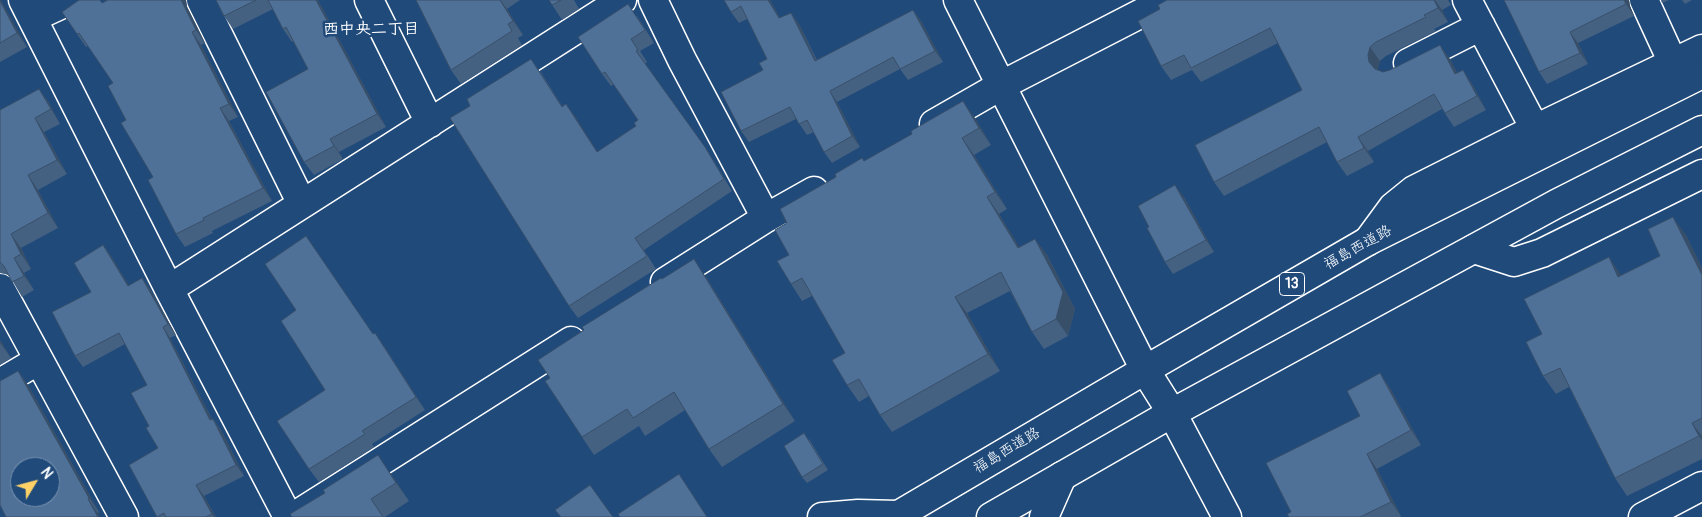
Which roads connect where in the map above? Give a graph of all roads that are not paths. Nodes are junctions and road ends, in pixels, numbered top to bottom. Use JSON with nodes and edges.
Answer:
{"nodes":[{"id":1,"x":71,"y":0,"type":"edge"},
{"id":2,"x":201,"y":0,"type":"edge"},
{"id":3,"x":369,"y":0,"type":"edge"},
{"id":4,"x":622,"y":0,"type":"edge"},
{"id":5,"x":653,"y":0,"type":"edge"},
{"id":6,"x":958,"y":0,"type":"edge"},
{"id":7,"x":1166,"y":0,"type":"edge"},
{"id":8,"x":1467,"y":0,"type":"edge"},
{"id":9,"x":1644,"y":0,"type":"edge"},
{"id":10,"x":28,"y":9,"type":"edge"},
{"id":11,"x":1481,"y":26,"type":"junction"},
{"id":12,"x":1702,"y":49,"type":"edge"},
{"id":13,"x":1673,"y":63,"type":"junction"},
{"id":14,"x":1393,"y":70,"type":"edge"},
{"id":15,"x":1702,"y":74,"type":"edge"},
{"id":16,"x":1002,"y":85,"type":"junction"},
{"id":17,"x":430,"y":122,"type":"junction"},
{"id":18,"x":1535,"y":129,"type":"junction"},
{"id":19,"x":1702,"y":130,"type":"edge"},
{"id":20,"x":910,"y":138,"type":"edge"},
{"id":21,"x":1702,"y":174,"type":"edge"},
{"id":22,"x":834,"y":180,"type":"edge"},
{"id":23,"x":302,"y":204,"type":"junction"},
{"id":24,"x":766,"y":218,"type":"junction"},
{"id":25,"x":1368,"y":241,"type":"junction"},
{"id":26,"x":1474,"y":249,"type":"junction"},
{"id":27,"x":0,"y":288,"type":"edge"},
{"id":28,"x":169,"y":289,"type":"junction"},
{"id":29,"x":648,"y":293,"type":"edge"},
{"id":30,"x":589,"y":330,"type":"edge"},
{"id":31,"x":39,"y":360,"type":"junction"},
{"id":32,"x":1145,"y":370,"type":"junction"},
{"id":33,"x":0,"y":383,"type":"edge"},
{"id":34,"x":1172,"y":413,"type":"junction"},
{"id":35,"x":1062,"y":476,"type":"junction"},
{"id":36,"x":1702,"y":486,"type":"edge"},
{"id":37,"x":897,"y":516,"type":"edge"},
{"id":38,"x":124,"y":517,"type":"edge"},
{"id":39,"x":288,"y":517,"type":"edge"},
{"id":40,"x":293,"y":517,"type":"edge"},
{"id":41,"x":822,"y":517,"type":"edge"},
{"id":42,"x":991,"y":517,"type":"edge"},
{"id":43,"x":1044,"y":517,"type":"edge"},
{"id":44,"x":1227,"y":517,"type":"edge"},
{"id":45,"x":1643,"y":517,"type":"edge"}],
"edges":[{"from":1,"to":10,"type":"main road"},
{"from":2,"to":23,"type":"main road"},
{"from":3,"to":17,"type":"main road"},
{"from":4,"to":17,"type":"main road"},
{"from":5,"to":24,"type":"main road"},
{"from":6,"to":16,"type":"main road"},
{"from":7,"to":16,"type":"main road"},
{"from":8,"to":11,"type":"main road"},
{"from":9,"to":13,"type":"main road"},
{"from":10,"to":28,"type":"main road"},
{"from":11,"to":14,"type":"main road"},
{"from":11,"to":18,"type":"main road"},
{"from":12,"to":13,"type":"main road"},
{"from":13,"to":18,"type":"main road"},
{"from":15,"to":25,"type":"main road","name":"福島西道路","number":"13"},
{"from":16,"to":20,"type":"main road"},
{"from":16,"to":32,"type":"main road"},
{"from":17,"to":23,"type":"main road"},
{"from":18,"to":25,"type":"main road"},
{"from":19,"to":26,"type":"main road"},
{"from":21,"to":26,"type":"main road"},
{"from":22,"to":24,"type":"main road"},
{"from":23,"to":28,"type":"main road"},
{"from":24,"to":29,"type":"main road"},
{"from":25,"to":32,"type":"main road","name":"福島西道路","number":"13"},
{"from":26,"to":34,"type":"main road"},
{"from":27,"to":31,"type":"main road"},
{"from":28,"to":39,"type":"main road"},
{"from":30,"to":40,"type":"main road"},
{"from":31,"to":33,"type":"main road"},
{"from":31,"to":38,"type":"main road"},
{"from":32,"to":34,"type":"main road"},
{"from":32,"to":37,"type":"main road","name":"福島西道路","number":"13"},
{"from":34,"to":35,"type":"main road"},
{"from":34,"to":44,"type":"main road"},
{"from":35,"to":42,"type":"main road"},
{"from":35,"to":43,"type":"main road"},
{"from":36,"to":45,"type":"main road"},
{"from":37,"to":41,"type":"main road"}]}
